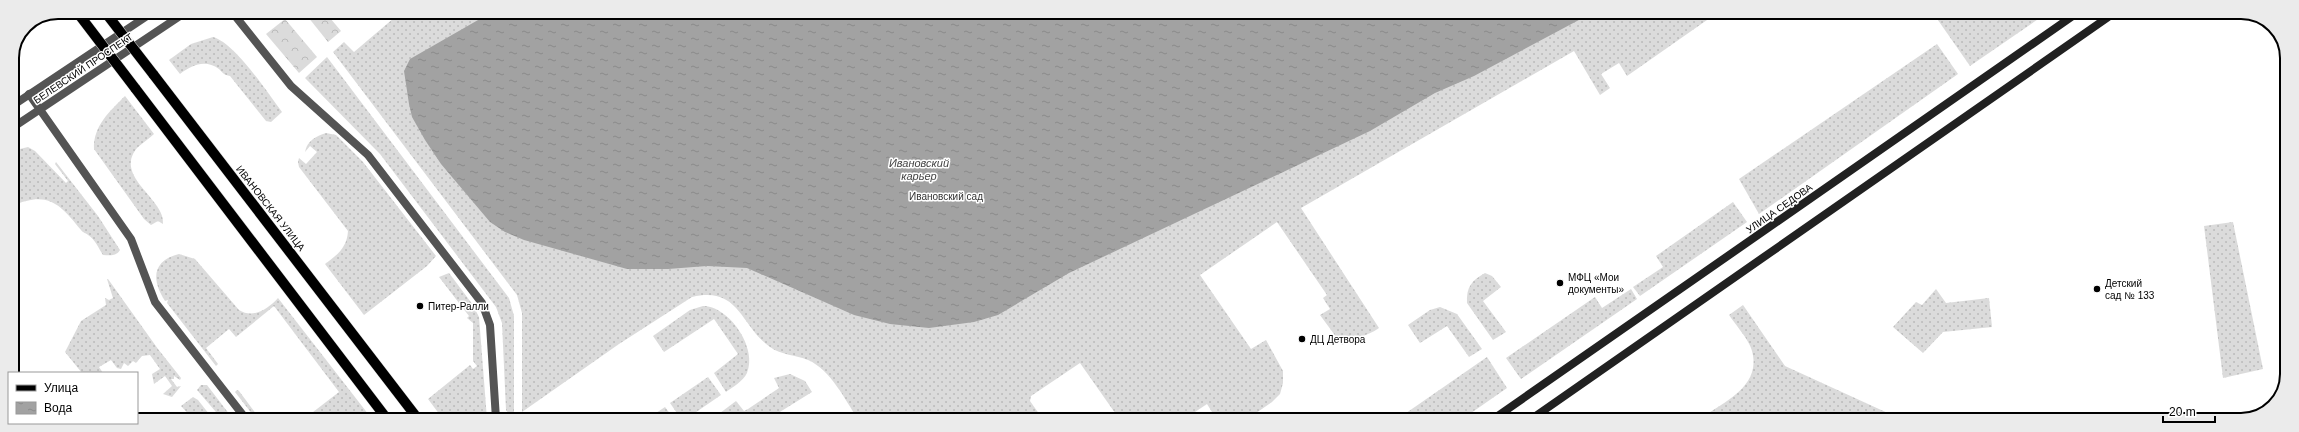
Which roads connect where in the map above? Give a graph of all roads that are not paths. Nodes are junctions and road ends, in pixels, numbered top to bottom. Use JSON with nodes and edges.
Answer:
{"nodes":[{"id":1,"x":82,"y":19,"type":"edge"},
{"id":2,"x":110,"y":19,"type":"edge"},
{"id":3,"x":142,"y":19,"type":"edge"},
{"id":4,"x":175,"y":19,"type":"edge"},
{"id":5,"x":238,"y":19,"type":"edge"},
{"id":6,"x":2068,"y":19,"type":"edge"},
{"id":7,"x":2105,"y":19,"type":"edge"},
{"id":8,"x":29,"y":94,"type":"junction"},
{"id":9,"x":19,"y":101,"type":"edge"},
{"id":10,"x":40,"y":109,"type":"junction"},
{"id":11,"x":19,"y":123,"type":"edge"},
{"id":12,"x":241,"y":413,"type":"edge"},
{"id":13,"x":382,"y":413,"type":"edge"},
{"id":14,"x":413,"y":413,"type":"edge"},
{"id":15,"x":496,"y":413,"type":"edge"},
{"id":16,"x":1502,"y":413,"type":"edge"},
{"id":17,"x":1540,"y":413,"type":"edge"}],
"edges":[{"from":1,"to":13,"type":"main road","bridge":true},
{"from":2,"to":14,"type":"main road","name":"ИВАНОВСКАЯ УЛИЦА","bridge":true},
{"from":3,"to":8,"type":"street","name":"БЕЛЕВСКИЙ ПРОСПЕКТ"},
{"from":4,"to":10,"type":"street","name":"БЕЛЕВСКИЙ ПРОСПЕКТ"},
{"from":5,"to":15,"type":"street"},
{"from":6,"to":16,"type":"main road","name":"УЛИЦА СЕДОВА"},
{"from":7,"to":17,"type":"main road"},
{"from":8,"to":9,"type":"street","name":"БЕЛЕВСКИЙ ПРОСПЕКТ"},
{"from":8,"to":10,"type":"street"},
{"from":10,"to":11,"type":"street","name":"БЕЛЕВСКИЙ ПРОСПЕКТ"},
{"from":10,"to":12,"type":"street"}]}
